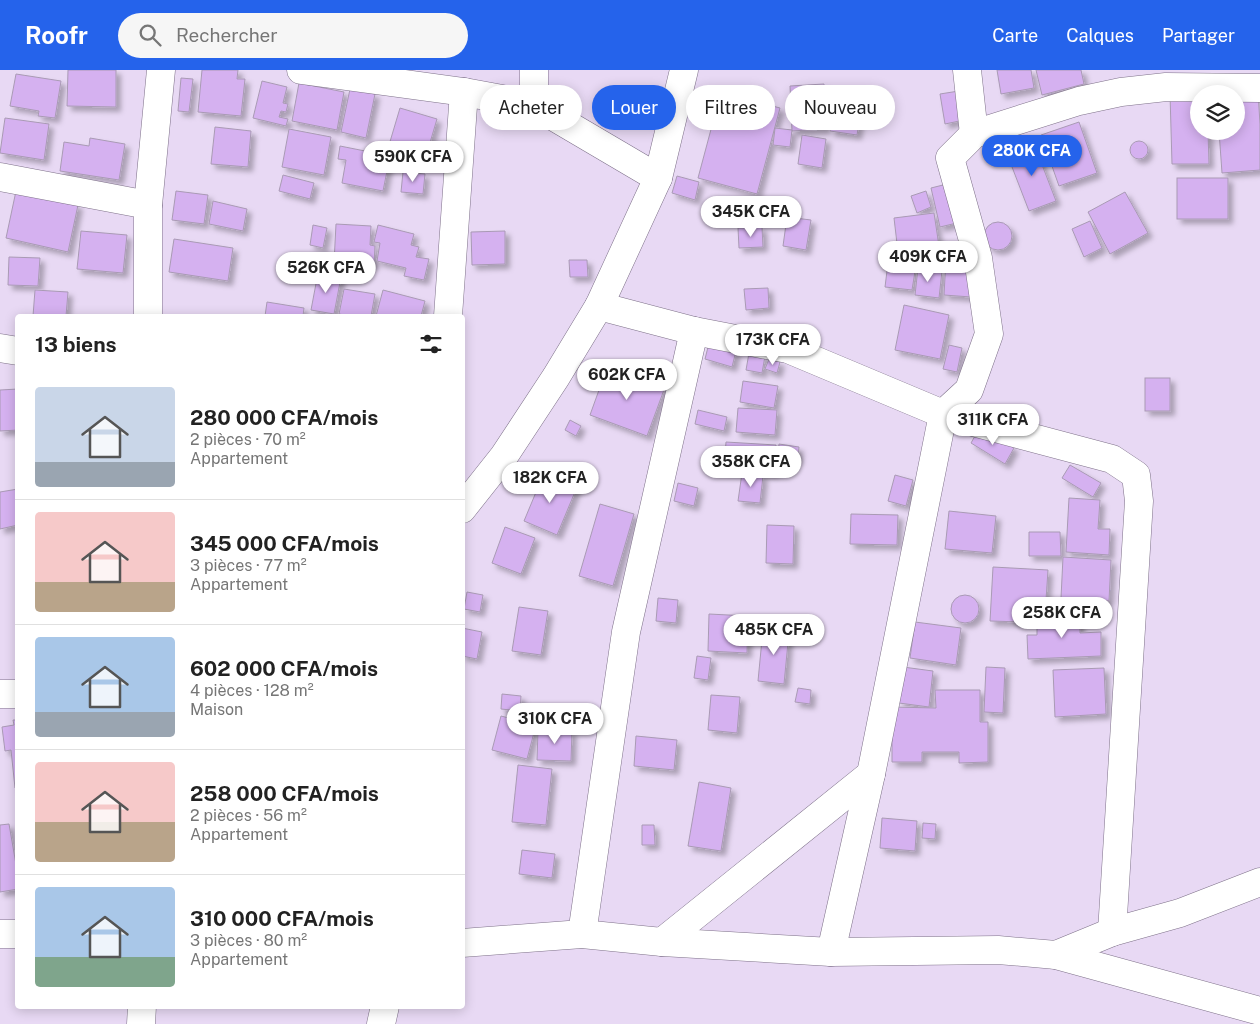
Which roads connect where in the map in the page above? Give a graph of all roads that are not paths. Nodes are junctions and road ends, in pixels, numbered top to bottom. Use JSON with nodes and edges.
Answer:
{"nodes":[{"id":1,"x":161,"y":70,"type":"edge"},
{"id":2,"x":301,"y":70,"type":"edge"},
{"id":3,"x":534,"y":70,"type":"edge"},
{"id":4,"x":684,"y":70,"type":"edge"},
{"id":5,"x":967,"y":70,"type":"edge"},
{"id":6,"x":534,"y":85,"type":"edge"},
{"id":7,"x":1260,"y":88,"type":"edge"},
{"id":8,"x":464,"y":92,"type":"junction"},
{"id":9,"x":480,"y":95,"type":"edge"},
{"id":10,"x":576,"y":130,"type":"edge"},
{"id":11,"x":974,"y":134,"type":"junction"},
{"id":12,"x":0,"y":177,"type":"edge"},
{"id":13,"x":658,"y":178,"type":"junction"},
{"id":14,"x":148,"y":205,"type":"junction"},
{"id":15,"x":599,"y":306,"type":"junction"},
{"id":16,"x":148,"y":314,"type":"edge"},
{"id":17,"x":448,"y":314,"type":"edge"},
{"id":18,"x":694,"y":331,"type":"junction"},
{"id":19,"x":0,"y":348,"type":"edge"},
{"id":20,"x":15,"y":350,"type":"edge"},
{"id":21,"x":942,"y":414,"type":"junction"},
{"id":22,"x":465,"y":506,"type":"edge"},
{"id":23,"x":0,"y":694,"type":"edge"},
{"id":24,"x":15,"y":694,"type":"edge"},
{"id":25,"x":871,"y":774,"type":"junction"},
{"id":26,"x":1260,"y":882,"type":"edge"},
{"id":27,"x":1112,"y":932,"type":"junction"},
{"id":28,"x":0,"y":934,"type":"edge"},
{"id":29,"x":15,"y":934,"type":"edge"},
{"id":30,"x":582,"y":934,"type":"junction"},
{"id":31,"x":662,"y":942,"type":"junction"},
{"id":32,"x":465,"y":943,"type":"edge"},
{"id":33,"x":831,"y":952,"type":"junction"},
{"id":34,"x":1056,"y":955,"type":"junction"},
{"id":35,"x":142,"y":1009,"type":"edge"},
{"id":36,"x":384,"y":1009,"type":"edge"},
{"id":37,"x":1260,"y":1011,"type":"edge"},
{"id":38,"x":142,"y":1024,"type":"edge"},
{"id":39,"x":381,"y":1024,"type":"edge"}],
"edges":[{"from":1,"to":14,"type":"street"},
{"from":2,"to":8,"type":"street"},
{"from":3,"to":6,"type":"street"},
{"from":4,"to":13,"type":"street"},
{"from":5,"to":11,"type":"street"},
{"from":7,"to":11,"type":"street"},
{"from":8,"to":9,"type":"street"},
{"from":8,"to":17,"type":"street"},
{"from":10,"to":13,"type":"street"},
{"from":11,"to":21,"type":"street"},
{"from":12,"to":14,"type":"street"},
{"from":13,"to":15,"type":"street"},
{"from":14,"to":16,"type":"street"},
{"from":15,"to":18,"type":"street"},
{"from":15,"to":22,"type":"street"},
{"from":18,"to":21,"type":"street"},
{"from":18,"to":30,"type":"street"},
{"from":19,"to":20,"type":"street"},
{"from":21,"to":25,"type":"street"},
{"from":21,"to":27,"type":"street"},
{"from":23,"to":24,"type":"street"},
{"from":25,"to":31,"type":"street"},
{"from":25,"to":33,"type":"street"},
{"from":26,"to":27,"type":"street"},
{"from":27,"to":34,"type":"street"},
{"from":28,"to":29,"type":"street"},
{"from":30,"to":31,"type":"street"},
{"from":30,"to":32,"type":"street"},
{"from":31,"to":33,"type":"street"},
{"from":33,"to":34,"type":"street"},
{"from":34,"to":37,"type":"street"},
{"from":35,"to":38,"type":"street"},
{"from":36,"to":39,"type":"street"}]}
